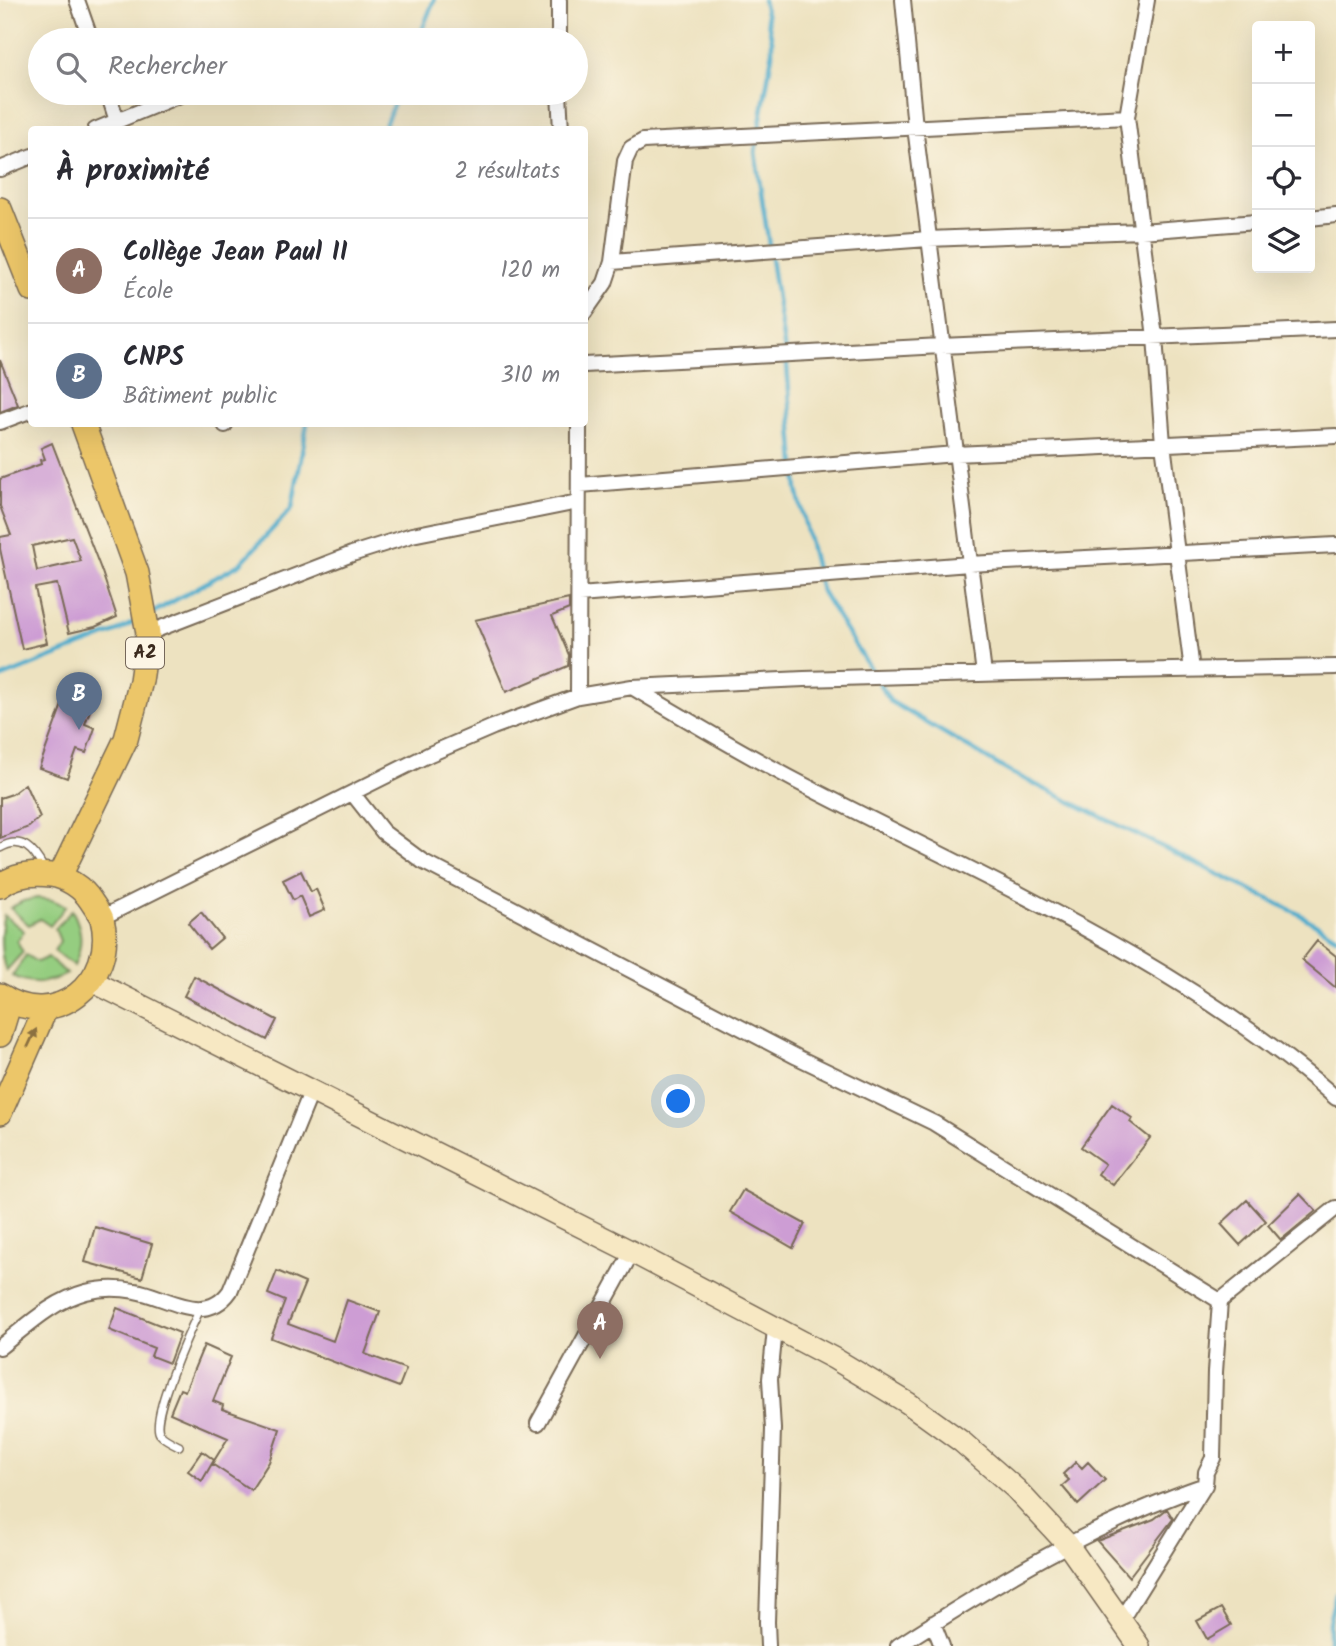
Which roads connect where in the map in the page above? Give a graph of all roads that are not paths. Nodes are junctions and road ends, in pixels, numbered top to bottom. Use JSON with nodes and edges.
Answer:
{"nodes":[{"id":1,"x":77,"y":0,"type":"edge"},
{"id":2,"x":559,"y":0,"type":"edge"},
{"id":3,"x":903,"y":0,"type":"edge"},
{"id":4,"x":1147,"y":0,"type":"edge"},
{"id":5,"x":87,"y":28,"type":"edge"},
{"id":6,"x":559,"y":28,"type":"edge"},
{"id":7,"x":112,"y":105,"type":"edge"},
{"id":8,"x":156,"y":105,"type":"edge"},
{"id":9,"x":560,"y":105,"type":"edge"},
{"id":10,"x":1127,"y":117,"type":"junction"},
{"id":11,"x":117,"y":121,"type":"junction"},
{"id":12,"x":105,"y":126,"type":"edge"},
{"id":13,"x":561,"y":126,"type":"edge"},
{"id":14,"x":915,"y":127,"type":"junction"},
{"id":15,"x":28,"y":158,"type":"edge"},
{"id":16,"x":0,"y":169,"type":"edge"},
{"id":17,"x":0,"y":209,"type":"edge"},
{"id":18,"x":1336,"y":215,"type":"edge"},
{"id":19,"x":1315,"y":217,"type":"edge"},
{"id":20,"x":1252,"y":222,"type":"edge"},
{"id":21,"x":1141,"y":231,"type":"junction"},
{"id":22,"x":928,"y":239,"type":"junction"},
{"id":23,"x":8,"y":255,"type":"edge"},
{"id":24,"x":612,"y":262,"type":"junction"},
{"id":25,"x":28,"y":284,"type":"edge"},
{"id":26,"x":588,"y":307,"type":"edge"},
{"id":27,"x":1336,"y":329,"type":"edge"},
{"id":28,"x":1155,"y":337,"type":"junction"},
{"id":29,"x":942,"y":346,"type":"junction"},
{"id":30,"x":588,"y":365,"type":"edge"},
{"id":31,"x":28,"y":412,"type":"edge"},
{"id":32,"x":0,"y":422,"type":"edge"},
{"id":33,"x":84,"y":427,"type":"edge"},
{"id":34,"x":579,"y":427,"type":"edge"},
{"id":35,"x":1336,"y":436,"type":"edge"},
{"id":36,"x":1163,"y":444,"type":"junction"},
{"id":37,"x":955,"y":454,"type":"junction"},
{"id":38,"x":580,"y":485,"type":"junction"},
{"id":39,"x":579,"y":502,"type":"junction"},
{"id":40,"x":1336,"y":545,"type":"edge"},
{"id":41,"x":1177,"y":553,"type":"junction"},
{"id":42,"x":969,"y":564,"type":"junction"},
{"id":43,"x":579,"y":595,"type":"junction"},
{"id":44,"x":148,"y":633,"type":"junction"},
{"id":45,"x":1336,"y":667,"type":"edge"},
{"id":46,"x":1192,"y":670,"type":"junction"},
{"id":47,"x":984,"y":674,"type":"junction"},
{"id":48,"x":632,"y":687,"type":"junction"},
{"id":49,"x":578,"y":696,"type":"junction"},
{"id":50,"x":353,"y":794,"type":"junction"},
{"id":51,"x":0,"y":848,"type":"edge"},
{"id":52,"x":54,"y":876,"type":"junction"},
{"id":53,"x":0,"y":886,"type":"edge"},
{"id":54,"x":101,"y":918,"type":"junction"},
{"id":55,"x":92,"y":981,"type":"junction"},
{"id":56,"x":5,"y":998,"type":"edge"},
{"id":57,"x":46,"y":1008,"type":"junction"},
{"id":58,"x":0,"y":1035,"type":"edge"},
{"id":59,"x":312,"y":1090,"type":"junction"},
{"id":60,"x":1336,"y":1098,"type":"edge"},
{"id":61,"x":0,"y":1113,"type":"edge"},
{"id":62,"x":1336,"y":1208,"type":"edge"},
{"id":63,"x":632,"y":1252,"type":"junction"},
{"id":64,"x":1220,"y":1301,"type":"junction"},
{"id":65,"x":200,"y":1309,"type":"junction"},
{"id":66,"x":775,"y":1329,"type":"junction"},
{"id":67,"x":0,"y":1348,"type":"edge"},
{"id":68,"x":538,"y":1423,"type":"dead end"},
{"id":69,"x":179,"y":1446,"type":"dead end"},
{"id":70,"x":1205,"y":1485,"type":"junction"},
{"id":71,"x":1068,"y":1545,"type":"junction"},
{"id":72,"x":1121,"y":1620,"type":"junction"},
{"id":73,"x":933,"y":1623,"type":"junction"},
{"id":74,"x":768,"y":1646,"type":"edge"},
{"id":75,"x":898,"y":1646,"type":"edge"},
{"id":76,"x":942,"y":1646,"type":"edge"},
{"id":77,"x":1139,"y":1646,"type":"edge"}],
"edges":[{"from":1,"to":5,"type":"street"},
{"from":2,"to":6,"type":"street"},
{"from":3,"to":14,"type":"street"},
{"from":4,"to":10,"type":"street"},
{"from":7,"to":11,"type":"street"},
{"from":8,"to":11,"type":"street"},
{"from":9,"to":13,"type":"street"},
{"from":10,"to":14,"type":"street"},
{"from":10,"to":21,"type":"street"},
{"from":11,"to":12,"type":"street"},
{"from":14,"to":22,"type":"street"},
{"from":14,"to":24,"type":"street"},
{"from":15,"to":16,"type":"street"},
{"from":17,"to":23,"type":"main road"},
{"from":18,"to":19,"type":"street"},
{"from":20,"to":21,"type":"street"},
{"from":21,"to":22,"type":"street"},
{"from":21,"to":28,"type":"street"},
{"from":22,"to":24,"type":"street"},
{"from":22,"to":29,"type":"street"},
{"from":23,"to":25,"type":"main road"},
{"from":24,"to":26,"type":"street"},
{"from":27,"to":28,"type":"street"},
{"from":28,"to":29,"type":"street"},
{"from":28,"to":36,"type":"street"},
{"from":29,"to":30,"type":"street"},
{"from":29,"to":37,"type":"street"},
{"from":31,"to":32,"type":"street"},
{"from":33,"to":44,"type":"main road","number":"A2"},
{"from":34,"to":38,"type":"street"},
{"from":35,"to":36,"type":"street"},
{"from":36,"to":37,"type":"street"},
{"from":36,"to":41,"type":"street"},
{"from":37,"to":38,"type":"street"},
{"from":37,"to":42,"type":"street"},
{"from":38,"to":39,"type":"street"},
{"from":39,"to":43,"type":"street"},
{"from":39,"to":44,"type":"street"},
{"from":40,"to":41,"type":"street"},
{"from":41,"to":42,"type":"street"},
{"from":41,"to":46,"type":"street"},
{"from":42,"to":43,"type":"street"},
{"from":42,"to":47,"type":"street"},
{"from":43,"to":49,"type":"street"},
{"from":44,"to":52,"type":"main road","number":"A2"},
{"from":45,"to":46,"type":"street"},
{"from":46,"to":47,"type":"street"},
{"from":47,"to":48,"type":"street"},
{"from":48,"to":49,"type":"street"},
{"from":48,"to":60,"type":"street"},
{"from":49,"to":50,"type":"street"},
{"from":50,"to":54,"type":"street"},
{"from":50,"to":64,"type":"street"},
{"from":51,"to":52,"type":"lane"},
{"from":52,"to":53,"type":"main road"},
{"from":52,"to":54,"type":"main road"},
{"from":54,"to":55,"type":"main road"},
{"from":55,"to":57,"type":"main road"},
{"from":55,"to":59,"type":"main road"},
{"from":56,"to":57,"type":"main road"},
{"from":56,"to":58,"type":"main road"},
{"from":61,"to":57,"type":"main road","one_way":true},
{"from":59,"to":63,"type":"main road"},
{"from":59,"to":65,"type":"street"},
{"from":62,"to":64,"type":"street"},
{"from":63,"to":66,"type":"main road"},
{"from":63,"to":68,"type":"street"},
{"from":64,"to":70,"type":"street"},
{"from":65,"to":67,"type":"street"},
{"from":65,"to":69,"type":"lane"},
{"from":66,"to":71,"type":"main road"},
{"from":66,"to":74,"type":"street"},
{"from":70,"to":71,"type":"street"},
{"from":70,"to":72,"type":"street"},
{"from":71,"to":72,"type":"main road"},
{"from":71,"to":73,"type":"street"},
{"from":72,"to":77,"type":"main road"},
{"from":73,"to":75,"type":"street"},
{"from":73,"to":76,"type":"street"}]}
